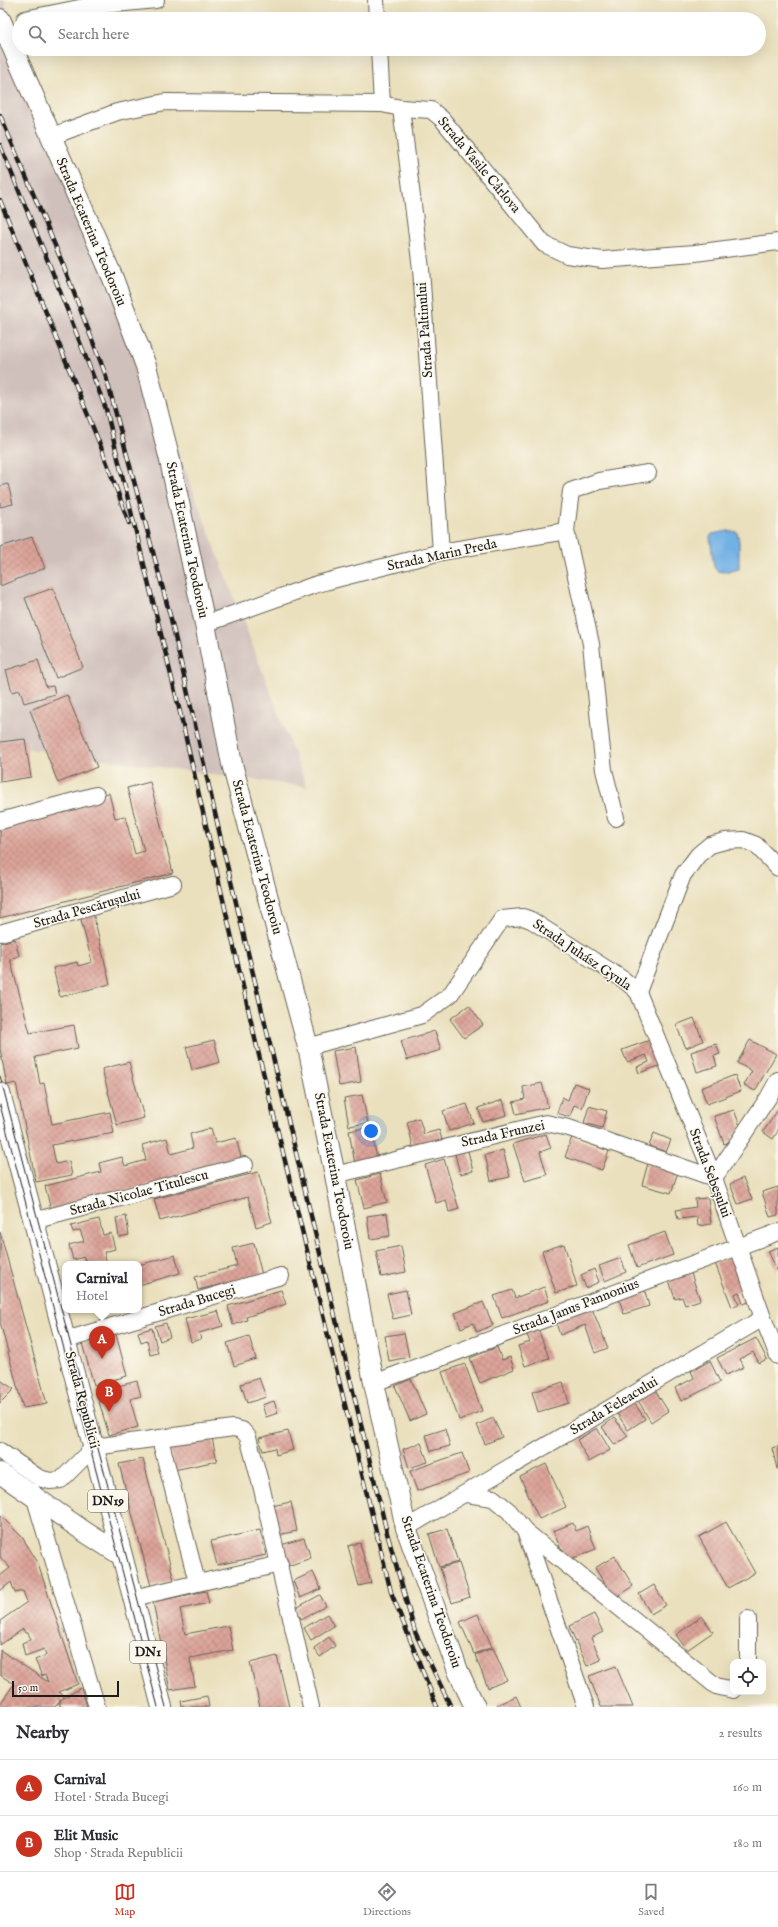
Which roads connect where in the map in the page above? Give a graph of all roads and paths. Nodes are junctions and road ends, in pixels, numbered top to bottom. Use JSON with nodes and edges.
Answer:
{"nodes":[{"id":1,"x":156,"y":0,"type":"edge"},
{"id":2,"x":376,"y":0,"type":"edge"},
{"id":3,"x":59,"y":12,"type":"edge"},
{"id":4,"x":377,"y":12,"type":"edge"},
{"id":5,"x":7,"y":21,"type":"edge"},
{"id":6,"x":12,"y":34,"type":"edge"},
{"id":7,"x":20,"y":56,"type":"edge"},
{"id":8,"x":379,"y":56,"type":"edge"},
{"id":9,"x":382,"y":104,"type":"junction"},
{"id":10,"x":401,"y":108,"type":"junction"},
{"id":11,"x":50,"y":137,"type":"junction"},
{"id":12,"x":778,"y":242,"type":"edge"},
{"id":13,"x":648,"y":473,"type":"dead end"},
{"id":14,"x":566,"y":531,"type":"junction"},
{"id":15,"x":441,"y":552,"type":"junction"},
{"id":16,"x":205,"y":624,"type":"junction"},
{"id":17,"x":96,"y":795,"type":"dead end"},
{"id":18,"x":616,"y":818,"type":"dead end"},
{"id":19,"x":0,"y":822,"type":"edge"},
{"id":20,"x":778,"y":868,"type":"edge"},
{"id":21,"x":173,"y":884,"type":"dead end"},
{"id":22,"x":0,"y":933,"type":"edge"},
{"id":23,"x":638,"y":992,"type":"junction"},
{"id":24,"x":308,"y":1047,"type":"junction"},
{"id":25,"x":778,"y":1080,"type":"edge"},
{"id":26,"x":0,"y":1093,"type":"edge"},
{"id":27,"x":244,"y":1165,"type":"dead end"},
{"id":28,"x":335,"y":1175,"type":"junction"},
{"id":29,"x":714,"y":1178,"type":"junction"},
{"id":30,"x":33,"y":1221,"type":"junction"},
{"id":31,"x":778,"y":1232,"type":"edge"},
{"id":32,"x":738,"y":1246,"type":"junction"},
{"id":33,"x":281,"y":1276,"type":"dead end"},
{"id":34,"x":763,"y":1318,"type":"junction"},
{"id":35,"x":66,"y":1340,"type":"junction"},
{"id":36,"x":778,"y":1356,"type":"edge"},
{"id":37,"x":374,"y":1383,"type":"junction"},
{"id":38,"x":160,"y":1439,"type":"junction"},
{"id":39,"x":94,"y":1447,"type":"junction"},
{"id":40,"x":0,"y":1451,"type":"edge"},
{"id":41,"x":27,"y":1470,"type":"junction"},
{"id":42,"x":0,"y":1473,"type":"edge"},
{"id":43,"x":466,"y":1494,"type":"junction"},
{"id":44,"x":35,"y":1498,"type":"junction"},
{"id":45,"x":406,"y":1528,"type":"junction"},
{"id":46,"x":525,"y":1531,"type":"junction"},
{"id":47,"x":121,"y":1555,"type":"junction"},
{"id":48,"x":280,"y":1564,"type":"junction"},
{"id":49,"x":197,"y":1582,"type":"junction"},
{"id":50,"x":133,"y":1598,"type":"junction"},
{"id":51,"x":748,"y":1619,"type":"dead end"},
{"id":52,"x":748,"y":1659,"type":"edge"},
{"id":53,"x":730,"y":1689,"type":"edge"},
{"id":54,"x":97,"y":1707,"type":"edge"},
{"id":55,"x":162,"y":1707,"type":"edge"},
{"id":56,"x":312,"y":1707,"type":"edge"},
{"id":57,"x":476,"y":1707,"type":"edge"},
{"id":58,"x":586,"y":1707,"type":"edge"}],
"edges":[{"from":1,"to":3,"type":"street"},
{"from":2,"to":4,"type":"street"},
{"from":5,"to":6,"type":"main road","name":"Strada Ecaterina Teodoroiu"},
{"from":7,"to":11,"type":"main road","name":"Strada Ecaterina Teodoroiu"},
{"from":8,"to":9,"type":"street"},
{"from":9,"to":10,"type":"street","name":"Strada Vasile Cârlova"},
{"from":9,"to":11,"type":"street","name":"Strada Vasile Cârlova"},
{"from":10,"to":12,"type":"street","name":"Strada Vasile Cârlova"},
{"from":10,"to":15,"type":"street","name":"Strada Paltinului"},
{"from":11,"to":16,"type":"main road","name":"Strada Ecaterina Teodoroiu"},
{"from":13,"to":14,"type":"street"},
{"from":14,"to":15,"type":"street","name":"Strada Marin Preda"},
{"from":14,"to":18,"type":"street"},
{"from":15,"to":16,"type":"street","name":"Strada Marin Preda"},
{"from":16,"to":24,"type":"main road","name":"Strada Ecaterina Teodoroiu"},
{"from":17,"to":19,"type":"street"},
{"from":20,"to":23,"type":"street","name":"Strada Juhász Gyula"},
{"from":21,"to":22,"type":"street","name":"Strada Pescărușului"},
{"from":23,"to":24,"type":"street","name":"Strada Juhász Gyula"},
{"from":23,"to":29,"type":"street","name":"Strada Sebeșului"},
{"from":24,"to":28,"type":"main road","name":"Strada Ecaterina Teodoroiu"},
{"from":25,"to":29,"type":"street"},
{"from":26,"to":30,"type":"main road","name":"Strada Republicii","number":"DN19"},
{"from":27,"to":30,"type":"street","name":"Strada Nicolae Titulescu"},
{"from":28,"to":29,"type":"street","name":"Strada Frunzei"},
{"from":28,"to":37,"type":"main road","name":"Strada Ecaterina Teodoroiu"},
{"from":29,"to":32,"type":"street","name":"Strada Sebeșului"},
{"from":30,"to":35,"type":"main road","name":"Strada Republicii","number":"DN19"},
{"from":31,"to":32,"type":"street","name":"Strada Janus Pannonius"},
{"from":32,"to":34,"type":"street","name":"Strada Sebeșului"},
{"from":32,"to":37,"type":"street","name":"Strada Janus Pannonius"},
{"from":33,"to":35,"type":"street","name":"Strada Bucegi"},
{"from":34,"to":36,"type":"street","name":"Strada Sebeșului"},
{"from":34,"to":43,"type":"street","name":"Strada Feleacului"},
{"from":35,"to":39,"type":"main road","name":"Strada Republicii","number":"DN19"},
{"from":37,"to":45,"type":"main road","name":"Strada Ecaterina Teodoroiu"},
{"from":38,"to":39,"type":"street"},
{"from":38,"to":48,"type":"street"},
{"from":38,"to":49,"type":"street"},
{"from":39,"to":41,"type":"street"},
{"from":39,"to":47,"type":"main road","name":"Strada Republicii","number":"DN19"},
{"from":40,"to":41,"type":"street"},
{"from":41,"to":44,"type":"street"},
{"from":42,"to":44,"type":"main road"},
{"from":43,"to":45,"type":"street","name":"Strada Feleacului"},
{"from":43,"to":46,"type":"street"},
{"from":44,"to":47,"type":"main road"},
{"from":44,"to":54,"type":"street"},
{"from":45,"to":57,"type":"main road","name":"Strada Ecaterina Teodoroiu"},
{"from":46,"to":53,"type":"street"},
{"from":46,"to":58,"type":"street"},
{"from":47,"to":50,"type":"main road","name":"Strada Republicii","number":"DN1"},
{"from":48,"to":49,"type":"street"},
{"from":48,"to":56,"type":"street"},
{"from":49,"to":50,"type":"street"},
{"from":50,"to":55,"type":"main road","name":"Strada Republicii","number":"DN1"},
{"from":51,"to":52,"type":"street"}]}
